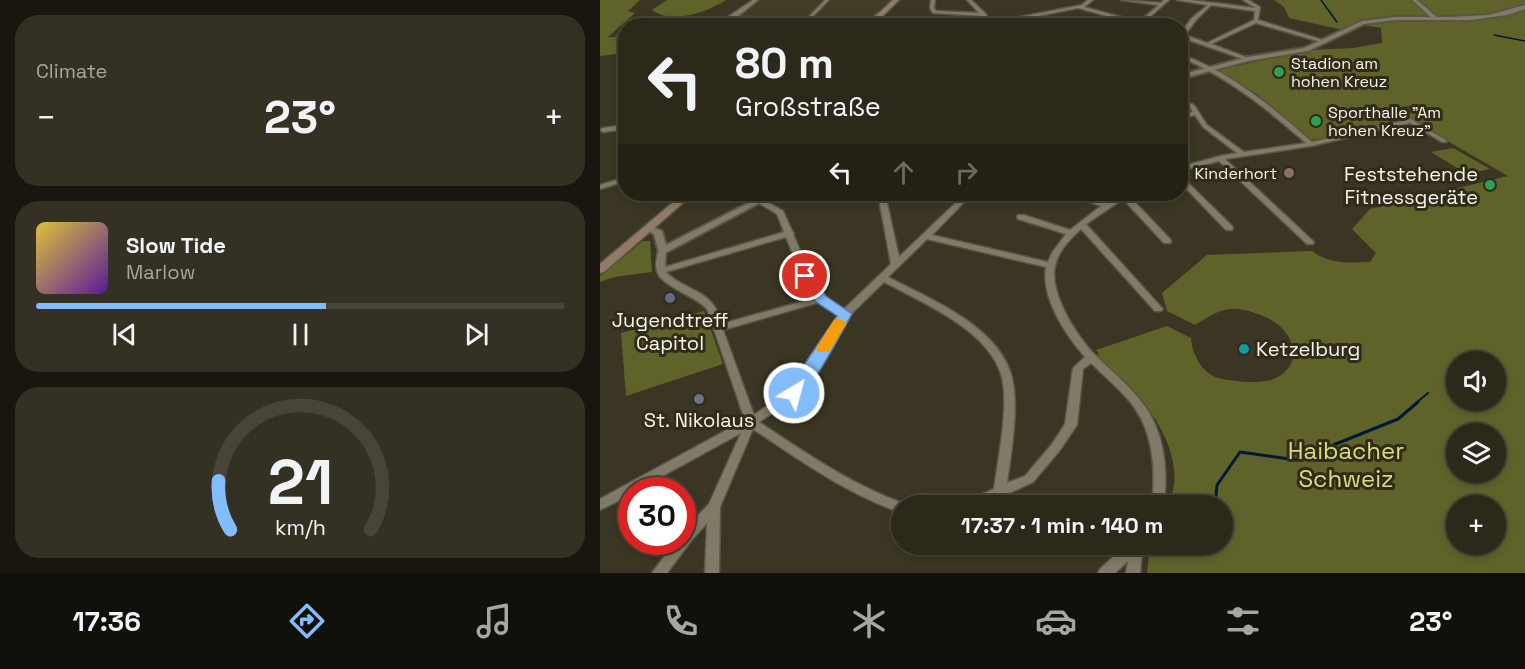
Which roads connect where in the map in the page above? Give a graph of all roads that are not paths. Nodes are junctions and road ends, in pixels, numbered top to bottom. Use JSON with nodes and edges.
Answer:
{"nodes":[{"id":1,"x":756,"y":0,"type":"edge"},
{"id":2,"x":828,"y":0,"type":"edge"},
{"id":3,"x":896,"y":0,"type":"edge"},
{"id":4,"x":933,"y":0,"type":"edge"},
{"id":5,"x":969,"y":0,"type":"edge"},
{"id":6,"x":1091,"y":0,"type":"edge"},
{"id":7,"x":1123,"y":0,"type":"edge"},
{"id":8,"x":1179,"y":0,"type":"edge"},
{"id":9,"x":1245,"y":0,"type":"edge"},
{"id":10,"x":1414,"y":0,"type":"edge"},
{"id":11,"x":1164,"y":2,"type":"edge"},
{"id":12,"x":1209,"y":6,"type":"junction"},
{"id":13,"x":1079,"y":7,"type":"junction"},
{"id":14,"x":1525,"y":7,"type":"edge"},
{"id":15,"x":1258,"y":10,"type":"junction"},
{"id":16,"x":984,"y":15,"type":"junction"},
{"id":17,"x":730,"y":18,"type":"edge"},
{"id":18,"x":810,"y":18,"type":"edge"},
{"id":19,"x":876,"y":18,"type":"edge"},
{"id":20,"x":985,"y":18,"type":"edge"},
{"id":21,"x":1020,"y":18,"type":"edge"},
{"id":22,"x":1117,"y":18,"type":"edge"},
{"id":23,"x":1145,"y":18,"type":"edge"},
{"id":24,"x":1436,"y":18,"type":"junction"},
{"id":25,"x":1256,"y":21,"type":"junction"},
{"id":26,"x":1188,"y":27,"type":"edge"},
{"id":27,"x":1188,"y":37,"type":"edge"},
{"id":28,"x":1323,"y":41,"type":"junction"},
{"id":29,"x":1208,"y":44,"type":"junction"},
{"id":30,"x":1188,"y":58,"type":"edge"},
{"id":31,"x":1248,"y":59,"type":"junction"},
{"id":32,"x":1212,"y":68,"type":"junction"},
{"id":33,"x":1188,"y":75,"type":"edge"},
{"id":34,"x":1188,"y":104,"type":"edge"},
{"id":35,"x":1196,"y":113,"type":"junction"},
{"id":36,"x":1188,"y":115,"type":"edge"},
{"id":37,"x":618,"y":128,"type":"edge"},
{"id":38,"x":603,"y":130,"type":"dead end"},
{"id":39,"x":1444,"y":141,"type":"dead end"},
{"id":40,"x":1311,"y":144,"type":"junction"},
{"id":41,"x":1242,"y":154,"type":"junction"},
{"id":42,"x":1220,"y":158,"type":"junction"},
{"id":43,"x":1188,"y":167,"type":"edge"},
{"id":44,"x":618,"y":181,"type":"edge"},
{"id":45,"x":1188,"y":185,"type":"edge"},
{"id":46,"x":600,"y":187,"type":"edge"},
{"id":47,"x":680,"y":201,"type":"edge"},
{"id":48,"x":759,"y":201,"type":"edge"},
{"id":49,"x":762,"y":201,"type":"edge"},
{"id":50,"x":882,"y":201,"type":"edge"},
{"id":51,"x":962,"y":201,"type":"edge"},
{"id":52,"x":1097,"y":201,"type":"edge"},
{"id":53,"x":1112,"y":201,"type":"edge"},
{"id":54,"x":1131,"y":201,"type":"edge"},
{"id":55,"x":1107,"y":204,"type":"junction"},
{"id":56,"x":1021,"y":217,"type":"dead end"},
{"id":57,"x":1081,"y":224,"type":"junction"},
{"id":58,"x":1229,"y":228,"type":"dead end"},
{"id":59,"x":650,"y":229,"type":"junction"},
{"id":60,"x":790,"y":233,"type":"junction"},
{"id":61,"x":1071,"y":233,"type":"junction"},
{"id":62,"x":926,"y":236,"type":"junction"},
{"id":63,"x":1167,"y":241,"type":"dead end"},
{"id":64,"x":1310,"y":242,"type":"dead end"},
{"id":65,"x":662,"y":251,"type":"junction"},
{"id":66,"x":896,"y":265,"type":"junction"},
{"id":67,"x":1050,"y":265,"type":"junction"},
{"id":68,"x":600,"y":270,"type":"edge"},
{"id":69,"x":661,"y":271,"type":"junction"},
{"id":70,"x":882,"y":277,"type":"junction"},
{"id":71,"x":821,"y":299,"type":"junction"},
{"id":72,"x":1158,"y":309,"type":"dead end"},
{"id":73,"x":845,"y":314,"type":"junction"},
{"id":74,"x":718,"y":328,"type":"junction"},
{"id":75,"x":1091,"y":357,"type":"junction"},
{"id":76,"x":751,"y":422,"type":"junction"},
{"id":77,"x":1000,"y":494,"type":"joint"},
{"id":78,"x":1160,"y":495,"type":"edge"},
{"id":79,"x":600,"y":505,"type":"edge"},
{"id":80,"x":891,"y":506,"type":"edge"},
{"id":81,"x":714,"y":507,"type":"junction"},
{"id":82,"x":1125,"y":555,"type":"edge"},
{"id":83,"x":1135,"y":555,"type":"edge"},
{"id":84,"x":659,"y":573,"type":"edge"},
{"id":85,"x":712,"y":573,"type":"edge"},
{"id":86,"x":1105,"y":573,"type":"edge"},
{"id":87,"x":1133,"y":573,"type":"edge"}],
"edges":[{"from":1,"to":17,"type":"street"},
{"from":2,"to":18,"type":"street"},
{"from":3,"to":19,"type":"main road"},
{"from":4,"to":16,"type":"street"},
{"from":5,"to":16,"type":"street"},
{"from":6,"to":13,"type":"street"},
{"from":7,"to":11,"type":"street"},
{"from":8,"to":12,"type":"street"},
{"from":9,"to":15,"type":"street"},
{"from":10,"to":24,"type":"street"},
{"from":11,"to":23,"type":"street"},
{"from":12,"to":15,"type":"street"},
{"from":12,"to":26,"type":"street"},
{"from":13,"to":21,"type":"street"},
{"from":13,"to":22,"type":"street"},
{"from":14,"to":24,"type":"street"},
{"from":15,"to":25,"type":"street"},
{"from":16,"to":20,"type":"street"},
{"from":24,"to":28,"type":"street"},
{"from":25,"to":28,"type":"street"},
{"from":25,"to":29,"type":"street"},
{"from":27,"to":29,"type":"street"},
{"from":28,"to":31,"type":"street"},
{"from":29,"to":31,"type":"street"},
{"from":30,"to":32,"type":"street"},
{"from":31,"to":32,"type":"street"},
{"from":32,"to":33,"type":"street"},
{"from":32,"to":40,"type":"street"},
{"from":34,"to":35,"type":"street"},
{"from":35,"to":36,"type":"street"},
{"from":35,"to":41,"type":"street"},
{"from":37,"to":38,"type":"street"},
{"from":39,"to":40,"type":"street"},
{"from":40,"to":41,"type":"street"},
{"from":41,"to":42,"type":"street"},
{"from":42,"to":43,"type":"street"},
{"from":42,"to":64,"type":"street"},
{"from":44,"to":46,"type":"street"},
{"from":45,"to":58,"type":"street"},
{"from":47,"to":59,"type":"main road"},
{"from":48,"to":65,"type":"street"},
{"from":49,"to":60,"type":"street"},
{"from":50,"to":66,"type":"street"},
{"from":51,"to":62,"type":"street"},
{"from":52,"to":55,"type":"street"},
{"from":53,"to":55,"type":"street"},
{"from":54,"to":63,"type":"street"},
{"from":55,"to":57,"type":"street"},
{"from":56,"to":61,"type":"street"},
{"from":57,"to":61,"type":"street"},
{"from":57,"to":72,"type":"street"},
{"from":59,"to":65,"type":"street"},
{"from":59,"to":68,"type":"main road"},
{"from":60,"to":69,"type":"street"},
{"from":60,"to":71,"type":"street"},
{"from":61,"to":67,"type":"street"},
{"from":62,"to":66,"type":"street"},
{"from":62,"to":67,"type":"street"},
{"from":65,"to":69,"type":"street"},
{"from":66,"to":70,"type":"street"},
{"from":67,"to":75,"type":"street"},
{"from":69,"to":74,"type":"street"},
{"from":70,"to":73,"type":"street"},
{"from":70,"to":77,"type":"street"},
{"from":71,"to":73,"type":"street"},
{"from":71,"to":74,"type":"street"},
{"from":73,"to":76,"type":"street"},
{"from":74,"to":76,"type":"street"},
{"from":75,"to":77,"type":"street"},
{"from":75,"to":78,"type":"street"},
{"from":76,"to":79,"type":"street"},
{"from":76,"to":80,"type":"street"},
{"from":76,"to":81,"type":"street"},
{"from":81,"to":84,"type":"street"},
{"from":81,"to":85,"type":"street"},
{"from":82,"to":86,"type":"street"},
{"from":83,"to":87,"type":"street"}]}
